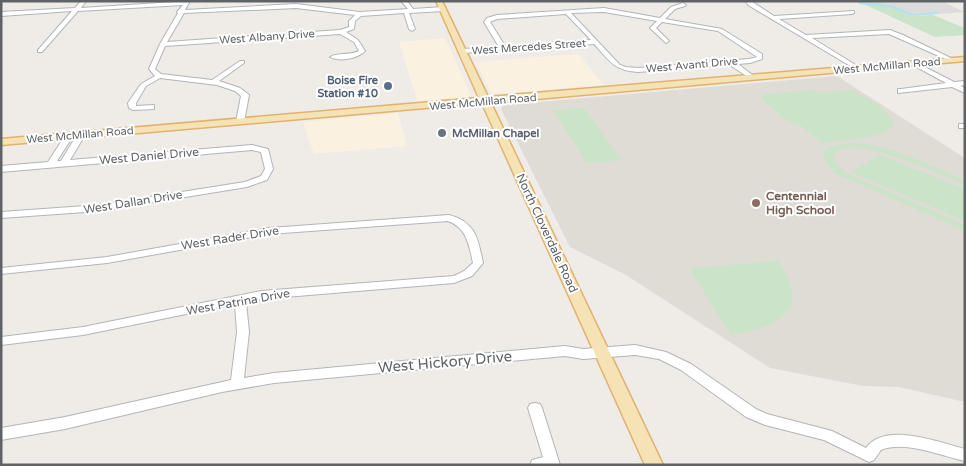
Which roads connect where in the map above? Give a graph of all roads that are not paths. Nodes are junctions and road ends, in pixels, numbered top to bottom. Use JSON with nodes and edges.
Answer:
{"nodes":[{"id":1,"x":84,"y":1,"type":"edge"},
{"id":2,"x":402,"y":1,"type":"edge"},
{"id":3,"x":439,"y":1,"type":"edge"},
{"id":4,"x":748,"y":1,"type":"edge"},
{"id":5,"x":188,"y":2,"type":"edge"},
{"id":6,"x":339,"y":3,"type":"dead end"},
{"id":7,"x":683,"y":5,"type":"dead end"},
{"id":8,"x":239,"y":8,"type":"junction"},
{"id":9,"x":314,"y":8,"type":"junction"},
{"id":10,"x":442,"y":9,"type":"junction"},
{"id":11,"x":77,"y":10,"type":"junction"},
{"id":12,"x":324,"y":10,"type":"junction"},
{"id":13,"x":409,"y":11,"type":"junction"},
{"id":14,"x":180,"y":12,"type":"junction"},
{"id":15,"x":567,"y":12,"type":"junction"},
{"id":16,"x":852,"y":12,"type":"dead end"},
{"id":17,"x":1,"y":14,"type":"edge"},
{"id":18,"x":360,"y":14,"type":"junction"},
{"id":19,"x":303,"y":15,"type":"dead end"},
{"id":20,"x":237,"y":18,"type":"dead end"},
{"id":21,"x":773,"y":18,"type":"junction"},
{"id":22,"x":662,"y":19,"type":"junction"},
{"id":23,"x":412,"y":29,"type":"dead end"},
{"id":24,"x":341,"y":32,"type":"junction"},
{"id":25,"x":804,"y":37,"type":"junction"},
{"id":26,"x":666,"y":41,"type":"dead end"},
{"id":27,"x":595,"y":42,"type":"junction"},
{"id":28,"x":163,"y":44,"type":"junction"},
{"id":29,"x":503,"y":48,"type":"junction"},
{"id":30,"x":40,"y":51,"type":"dead end"},
{"id":31,"x":462,"y":51,"type":"junction"},
{"id":32,"x":333,"y":57,"type":"dead end"},
{"id":33,"x":965,"y":59,"type":"edge"},
{"id":34,"x":952,"y":60,"type":"junction"},
{"id":35,"x":242,"y":62,"type":"dead end"},
{"id":36,"x":731,"y":62,"type":"junction"},
{"id":37,"x":739,"y":62,"type":"junction"},
{"id":38,"x":917,"y":63,"type":"junction"},
{"id":39,"x":859,"y":69,"type":"junction"},
{"id":40,"x":159,"y":76,"type":"junction"},
{"id":41,"x":757,"y":78,"type":"junction"},
{"id":42,"x":212,"y":83,"type":"junction"},
{"id":43,"x":961,"y":84,"type":"edge"},
{"id":44,"x":901,"y":90,"type":"dead end"},
{"id":45,"x":965,"y":91,"type":"edge"},
{"id":46,"x":486,"y":102,"type":"junction"},
{"id":47,"x":151,"y":107,"type":"dead end"},
{"id":48,"x":240,"y":122,"type":"junction"},
{"id":49,"x":81,"y":135,"type":"junction"},
{"id":50,"x":69,"y":136,"type":"junction"},
{"id":51,"x":1,"y":142,"type":"edge"},
{"id":52,"x":52,"y":164,"type":"junction"},
{"id":53,"x":64,"y":164,"type":"junction"},
{"id":54,"x":1,"y":169,"type":"edge"},
{"id":55,"x":264,"y":178,"type":"joint"},
{"id":56,"x":1,"y":215,"type":"edge"},
{"id":57,"x":460,"y":221,"type":"joint"},
{"id":58,"x":1,"y":271,"type":"edge"},
{"id":59,"x":240,"y":299,"type":"junction"},
{"id":60,"x":1,"y":341,"type":"edge"},
{"id":61,"x":602,"y":353,"type":"junction"},
{"id":62,"x":237,"y":384,"type":"junction"},
{"id":63,"x":535,"y":408,"type":"dead end"},
{"id":64,"x":1,"y":434,"type":"edge"},
{"id":65,"x":965,"y":455,"type":"edge"},
{"id":66,"x":869,"y":460,"type":"edge"},
{"id":67,"x":553,"y":463,"type":"edge"},
{"id":68,"x":537,"y":465,"type":"edge"},
{"id":69,"x":654,"y":465,"type":"edge"}],
"edges":[{"from":1,"to":11,"type":"street"},
{"from":2,"to":13,"type":"street"},
{"from":3,"to":10,"type":"main road","name":"North Cloverdale Road"},
{"from":4,"to":21,"type":"street"},
{"from":5,"to":11,"type":"street"},
{"from":5,"to":14,"type":"street"},
{"from":6,"to":12,"type":"street"},
{"from":7,"to":22,"type":"street"},
{"from":8,"to":9,"type":"street"},
{"from":8,"to":14,"type":"street"},
{"from":8,"to":20,"type":"street"},
{"from":9,"to":12,"type":"street"},
{"from":9,"to":19,"type":"street"},
{"from":10,"to":13,"type":"street"},
{"from":10,"to":31,"type":"main road","name":"North Cloverdale Road"},
{"from":11,"to":17,"type":"street"},
{"from":11,"to":30,"type":"street"},
{"from":12,"to":18,"type":"street"},
{"from":13,"to":18,"type":"street"},
{"from":13,"to":23,"type":"street"},
{"from":14,"to":28,"type":"street"},
{"from":15,"to":22,"type":"street"},
{"from":15,"to":27,"type":"street"},
{"from":15,"to":29,"type":"street"},
{"from":16,"to":21,"type":"street"},
{"from":18,"to":24,"type":"street"},
{"from":21,"to":25,"type":"street"},
{"from":22,"to":26,"type":"street"},
{"from":22,"to":37,"type":"street","name":"West Avanti Drive"},
{"from":24,"to":28,"type":"street","name":"West Albany Drive"},
{"from":24,"to":32,"type":"street"},
{"from":25,"to":34,"type":"street"},
{"from":25,"to":39,"type":"street"},
{"from":27,"to":29,"type":"street","name":"West Mercedes Street"},
{"from":27,"to":36,"type":"street","name":"West Avanti Drive"},
{"from":28,"to":40,"type":"street"},
{"from":29,"to":31,"type":"street","name":"West Mercedes Street"},
{"from":31,"to":46,"type":"main road","name":"North Cloverdale Road"},
{"from":33,"to":34,"type":"main road","name":"West McMillan Road"},
{"from":34,"to":38,"type":"main road","name":"West McMillan Road"},
{"from":35,"to":42,"type":"street"},
{"from":36,"to":37,"type":"street","name":"West Avanti Drive"},
{"from":36,"to":41,"type":"street"},
{"from":37,"to":41,"type":"street"},
{"from":38,"to":39,"type":"main road","name":"West McMillan Road"},
{"from":38,"to":43,"type":"street"},
{"from":39,"to":41,"type":"main road","name":"West McMillan Road"},
{"from":40,"to":42,"type":"street"},
{"from":40,"to":47,"type":"street"},
{"from":41,"to":46,"type":"main road","name":"West McMillan Road"},
{"from":42,"to":48,"type":"street"},
{"from":43,"to":44,"type":"street"},
{"from":43,"to":45,"type":"street"},
{"from":46,"to":48,"type":"main road","name":"West McMillan Road"},
{"from":46,"to":61,"type":"main road","name":"North Cloverdale Road"},
{"from":48,"to":49,"type":"main road","name":"West McMillan Road"},
{"from":49,"to":50,"type":"main road","name":"West McMillan Road"},
{"from":49,"to":53,"type":"street"},
{"from":50,"to":51,"type":"main road","name":"West McMillan Road"},
{"from":50,"to":52,"type":"street"},
{"from":52,"to":53,"type":"street","name":"West Daniel Drive"},
{"from":52,"to":54,"type":"street","name":"West Daniel Drive"},
{"from":53,"to":55,"type":"street","name":"West Daniel Drive"},
{"from":55,"to":56,"type":"street","name":"West Dallan Drive"},
{"from":57,"to":58,"type":"street","name":"West Rader Drive"},
{"from":57,"to":59,"type":"street","name":"West Patrina Drive"},
{"from":59,"to":60,"type":"street","name":"West Patrina Drive"},
{"from":59,"to":62,"type":"street"},
{"from":61,"to":62,"type":"street","name":"West Hickory Drive"},
{"from":61,"to":66,"type":"street","name":"West Hickory Drive"},
{"from":61,"to":69,"type":"main road","name":"North Cloverdale Road"},
{"from":62,"to":64,"type":"street","name":"West Hickory Drive"},
{"from":63,"to":67,"type":"street"},
{"from":65,"to":66,"type":"street"},
{"from":67,"to":68,"type":"street"}]}
